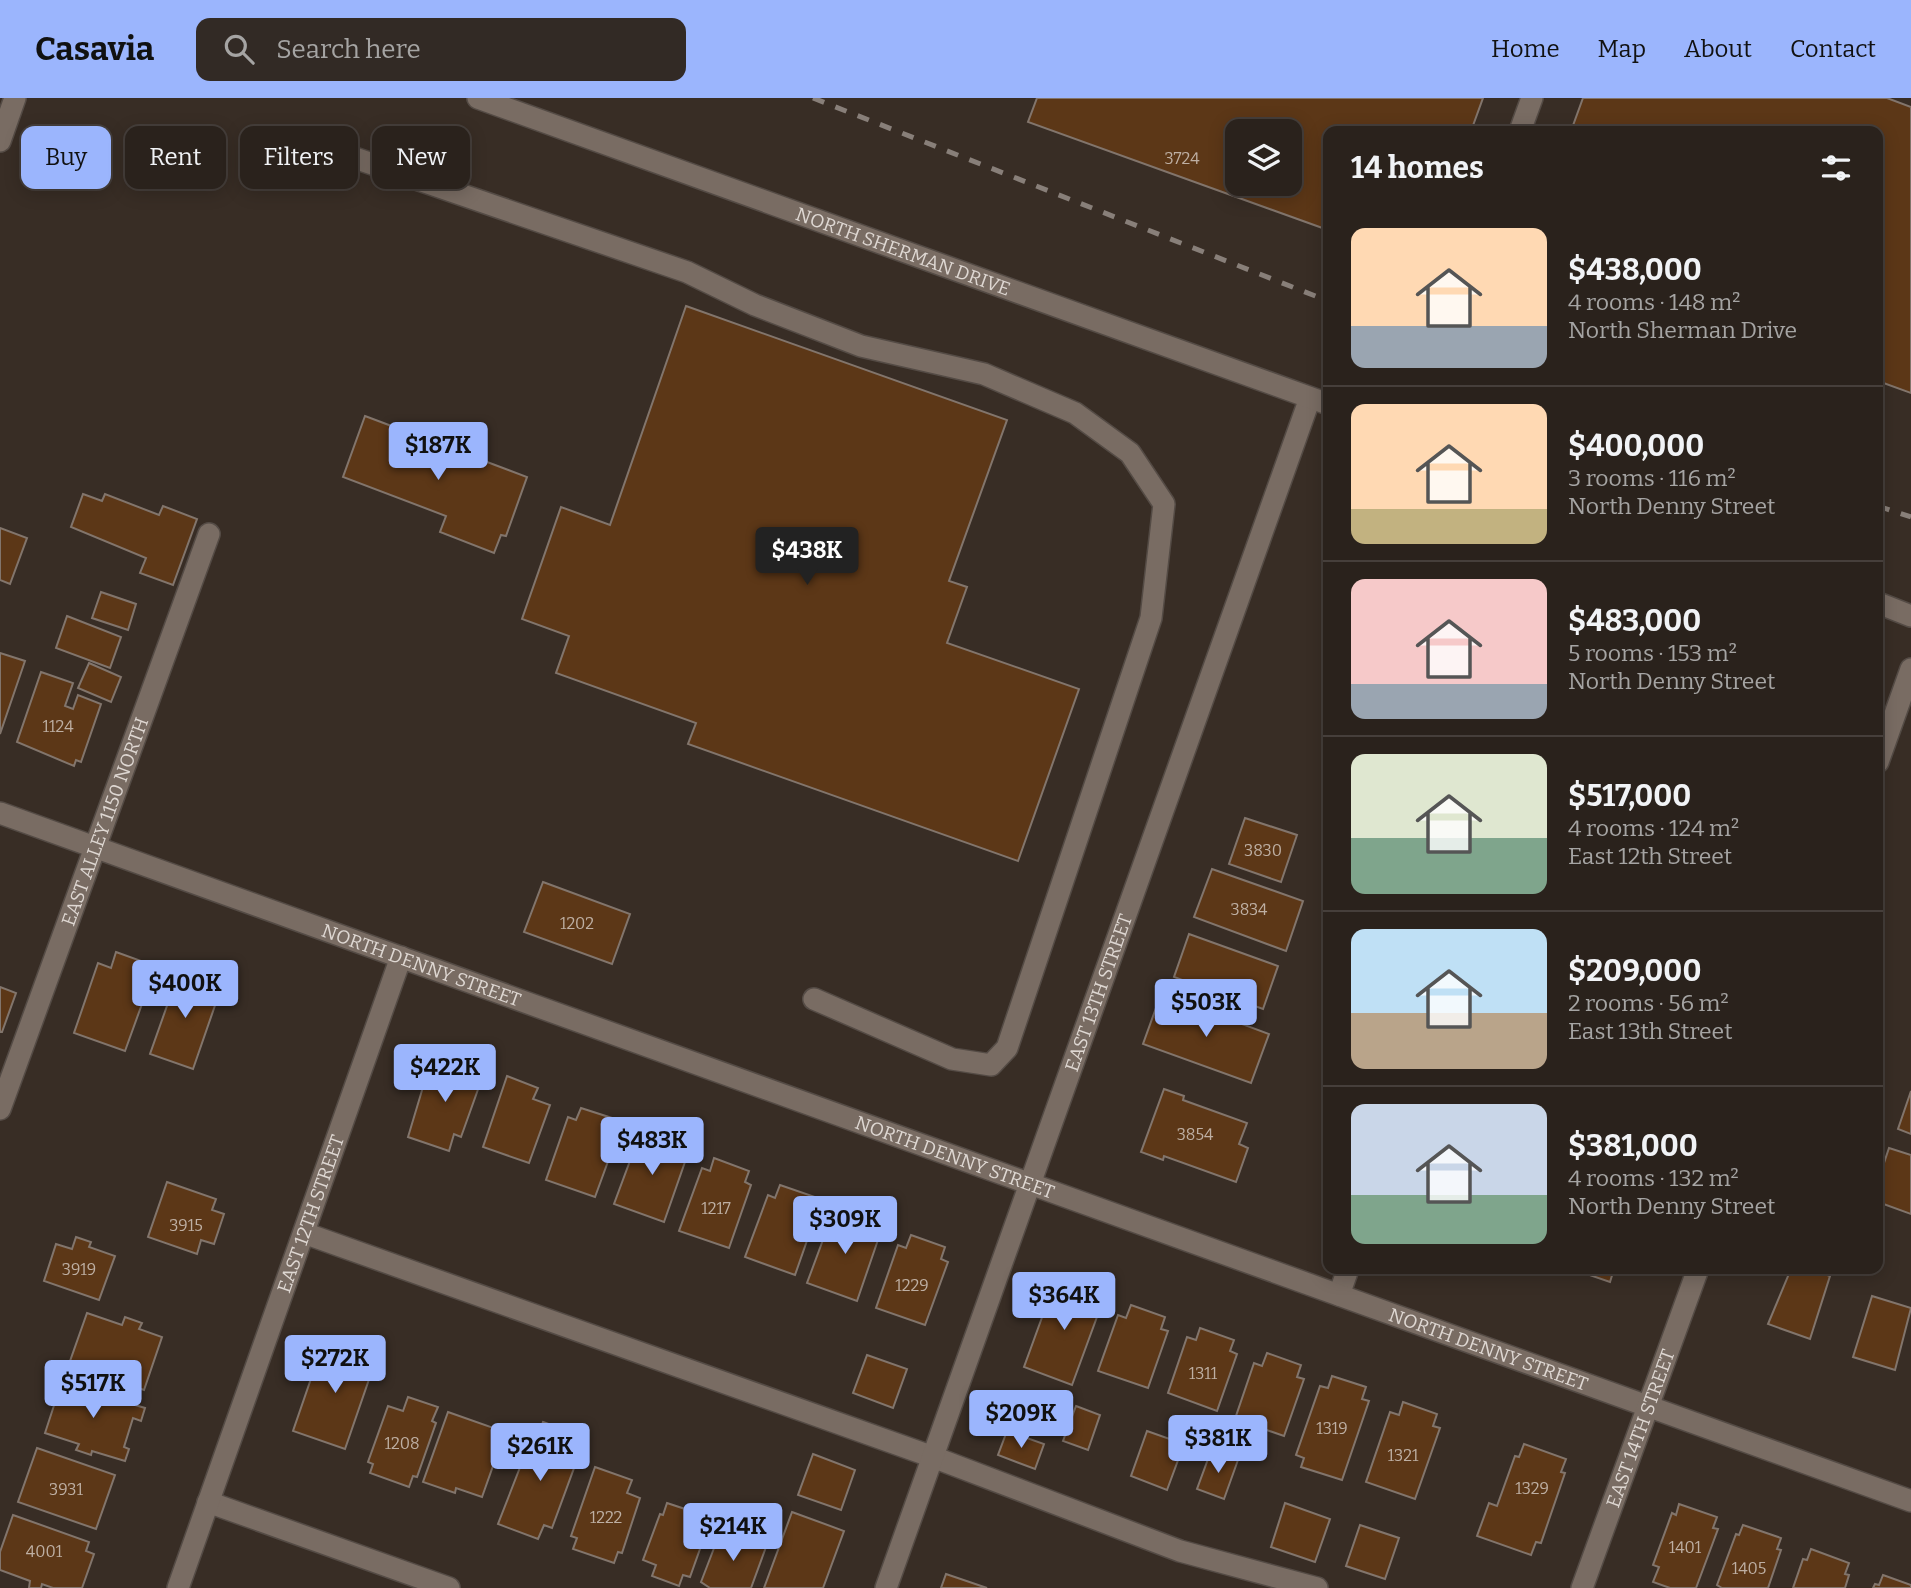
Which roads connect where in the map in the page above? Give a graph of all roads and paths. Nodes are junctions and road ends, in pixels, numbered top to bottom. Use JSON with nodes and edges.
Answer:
{"nodes":[{"id":1,"x":15,"y":98,"type":"edge"},
{"id":2,"x":478,"y":98,"type":"edge"},
{"id":3,"x":1532,"y":98,"type":"edge"},
{"id":4,"x":1522,"y":126,"type":"edge"},
{"id":5,"x":0,"y":141,"type":"edge"},
{"id":6,"x":358,"y":159,"type":"edge"},
{"id":7,"x":1319,"y":401,"type":"edge"},
{"id":8,"x":209,"y":534,"type":"dead end"},
{"id":9,"x":1883,"y":605,"type":"edge"},
{"id":10,"x":1911,"y":615,"type":"edge"},
{"id":11,"x":1911,"y":669,"type":"edge"},
{"id":12,"x":1883,"y":748,"type":"edge"},
{"id":13,"x":0,"y":813,"type":"edge"},
{"id":14,"x":94,"y":847,"type":"junction"},
{"id":15,"x":401,"y":957,"type":"junction"},
{"id":16,"x":814,"y":999,"type":"dead end"},
{"id":17,"x":0,"y":1109,"type":"edge"},
{"id":18,"x":1030,"y":1184,"type":"junction"},
{"id":19,"x":304,"y":1233,"type":"junction"},
{"id":20,"x":1346,"y":1274,"type":"edge"},
{"id":21,"x":1696,"y":1274,"type":"edge"},
{"id":22,"x":1339,"y":1295,"type":"junction"},
{"id":23,"x":1649,"y":1407,"type":"junction"},
{"id":24,"x":933,"y":1457,"type":"junction"},
{"id":25,"x":1911,"y":1501,"type":"edge"},
{"id":26,"x":208,"y":1502,"type":"junction"},
{"id":27,"x":178,"y":1588,"type":"edge"},
{"id":28,"x":449,"y":1588,"type":"edge"},
{"id":29,"x":886,"y":1588,"type":"edge"},
{"id":30,"x":1317,"y":1588,"type":"edge"},
{"id":31,"x":1582,"y":1588,"type":"edge"}],
"edges":[{"from":1,"to":5,"type":"street"},
{"from":2,"to":7,"type":"street","name":"NORTH SHERMAN DRIVE"},
{"from":3,"to":4,"type":"street"},
{"from":6,"to":16,"type":"street"},
{"from":7,"to":18,"type":"street","name":"EAST 13TH STREET"},
{"from":8,"to":14,"type":"street","name":"EAST ALLEY 1150 NORTH"},
{"from":9,"to":10,"type":"street"},
{"from":11,"to":12,"type":"street"},
{"from":13,"to":14,"type":"street","name":"NORTH DENNY STREET"},
{"from":14,"to":15,"type":"street","name":"NORTH DENNY STREET"},
{"from":14,"to":17,"type":"street","name":"EAST ALLEY 1150 NORTH"},
{"from":15,"to":18,"type":"street","name":"NORTH DENNY STREET"},
{"from":15,"to":19,"type":"street","name":"EAST 12TH STREET"},
{"from":18,"to":22,"type":"street","name":"NORTH DENNY STREET"},
{"from":18,"to":24,"type":"street","name":"EAST 13TH STREET"},
{"from":19,"to":24,"type":"street"},
{"from":19,"to":26,"type":"street","name":"EAST 12TH STREET"},
{"from":20,"to":22,"type":"street"},
{"from":21,"to":23,"type":"street","name":"EAST 14TH STREET"},
{"from":22,"to":23,"type":"street","name":"NORTH DENNY STREET"},
{"from":23,"to":25,"type":"street","name":"NORTH DENNY STREET"},
{"from":23,"to":31,"type":"street","name":"EAST 14TH STREET"},
{"from":24,"to":29,"type":"street","name":"EAST 13TH STREET"},
{"from":24,"to":30,"type":"street"},
{"from":26,"to":27,"type":"street","name":"EAST 12TH STREET"},
{"from":26,"to":28,"type":"street"}]}
